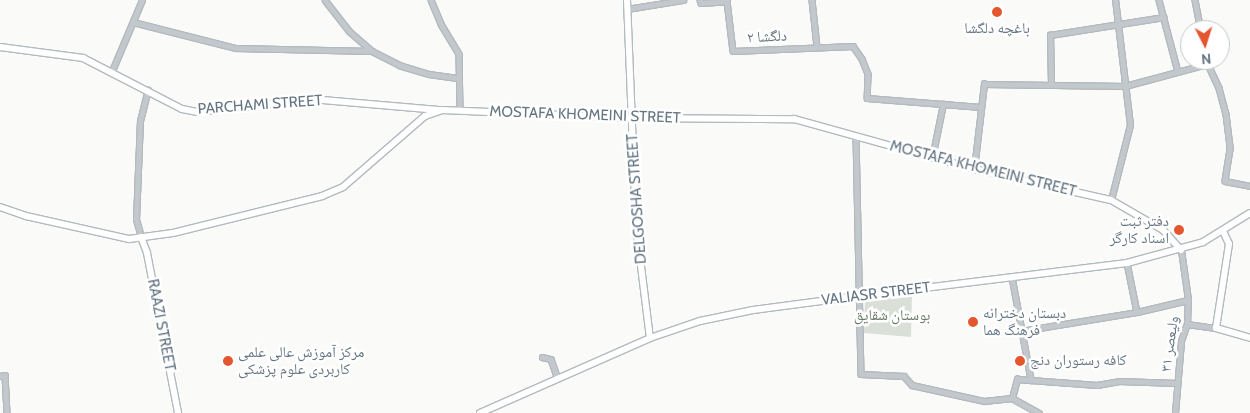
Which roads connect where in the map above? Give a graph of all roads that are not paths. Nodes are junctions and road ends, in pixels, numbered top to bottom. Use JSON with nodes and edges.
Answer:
{"nodes":[{"id":1,"x":142,"y":0,"type":"edge"},
{"id":2,"x":325,"y":0,"type":"edge"},
{"id":3,"x":431,"y":0,"type":"edge"},
{"id":4,"x":627,"y":0,"type":"edge"},
{"id":5,"x":683,"y":0,"type":"edge"},
{"id":6,"x":700,"y":0,"type":"edge"},
{"id":7,"x":812,"y":0,"type":"edge"},
{"id":8,"x":1115,"y":0,"type":"edge"},
{"id":9,"x":1159,"y":0,"type":"edge"},
{"id":10,"x":1195,"y":0,"type":"edge"},
{"id":11,"x":627,"y":9,"type":"junction"},
{"id":12,"x":1164,"y":17,"type":"junction"},
{"id":13,"x":1198,"y":20,"type":"edge"},
{"id":14,"x":133,"y":22,"type":"junction"},
{"id":15,"x":1118,"y":24,"type":"junction"},
{"id":16,"x":0,"y":47,"type":"edge"},
{"id":17,"x":817,"y":47,"type":"junction"},
{"id":18,"x":372,"y":51,"type":"junction"},
{"id":19,"x":1184,"y":70,"type":"edge"},
{"id":20,"x":1211,"y":70,"type":"edge"},
{"id":21,"x":112,"y":71,"type":"junction"},
{"id":22,"x":1178,"y":72,"type":"junction"},
{"id":23,"x":459,"y":78,"type":"junction"},
{"id":24,"x":1051,"y":85,"type":"junction"},
{"id":25,"x":1125,"y":86,"type":"junction"},
{"id":26,"x":148,"y":90,"type":"junction"},
{"id":27,"x":943,"y":104,"type":"junction"},
{"id":28,"x":981,"y":107,"type":"junction"},
{"id":29,"x":442,"y":110,"type":"junction"},
{"id":30,"x":460,"y":111,"type":"junction"},
{"id":31,"x":631,"y":118,"type":"junction"},
{"id":32,"x":856,"y":136,"type":"junction"},
{"id":33,"x":932,"y":158,"type":"junction"},
{"id":34,"x":974,"y":169,"type":"junction"},
{"id":35,"x":1250,"y":186,"type":"edge"},
{"id":36,"x":1111,"y":200,"type":"junction"},
{"id":37,"x":0,"y":207,"type":"edge"},
{"id":38,"x":1250,"y":213,"type":"edge"},
{"id":39,"x":1223,"y":231,"type":"junction"},
{"id":40,"x":141,"y":237,"type":"junction"},
{"id":41,"x":1182,"y":250,"type":"junction"},
{"id":42,"x":1127,"y":263,"type":"junction"},
{"id":43,"x":1012,"y":277,"type":"junction"},
{"id":44,"x":859,"y":296,"type":"junction"},
{"id":45,"x":1188,"y":300,"type":"junction"},
{"id":46,"x":1137,"y":312,"type":"junction"},
{"id":47,"x":1187,"y":324,"type":"junction"},
{"id":48,"x":1216,"y":328,"type":"junction"},
{"id":49,"x":1022,"y":331,"type":"junction"},
{"id":50,"x":650,"y":338,"type":"junction"},
{"id":51,"x":1250,"y":338,"type":"edge"},
{"id":52,"x":542,"y":356,"type":"dead end"},
{"id":53,"x":0,"y":376,"type":"edge"},
{"id":54,"x":558,"y":379,"type":"junction"},
{"id":55,"x":1031,"y":380,"type":"junction"},
{"id":56,"x":1177,"y":383,"type":"junction"},
{"id":57,"x":1012,"y":398,"type":"junction"},
{"id":58,"x":7,"y":413,"type":"edge"},
{"id":59,"x":178,"y":413,"type":"edge"},
{"id":60,"x":480,"y":413,"type":"edge"},
{"id":61,"x":1039,"y":413,"type":"edge"},
{"id":62,"x":1175,"y":413,"type":"edge"}],
"edges":[{"from":1,"to":14,"type":"street"},
{"from":2,"to":18,"type":"street"},
{"from":3,"to":23,"type":"street"},
{"from":4,"to":11,"type":"street","name":"DELGOSHA STREET"},
{"from":5,"to":11,"type":"street"},
{"from":6,"to":17,"type":"street","name":"دلگشا ۲"},
{"from":7,"to":17,"type":"street"},
{"from":8,"to":15,"type":"street"},
{"from":9,"to":12,"type":"street"},
{"from":10,"to":13,"type":"street"},
{"from":11,"to":31,"type":"street","name":"DELGOSHA STREET"},
{"from":12,"to":15,"type":"street"},
{"from":12,"to":22,"type":"street"},
{"from":14,"to":18,"type":"street"},
{"from":14,"to":21,"type":"street"},
{"from":15,"to":24,"type":"street"},
{"from":15,"to":25,"type":"street"},
{"from":16,"to":21,"type":"street","name":"PARCHAMI STREET"},
{"from":17,"to":27,"type":"street","name":"دلگشا ۲"},
{"from":18,"to":23,"type":"street"},
{"from":19,"to":22,"type":"street"},
{"from":20,"to":35,"type":"street"},
{"from":21,"to":26,"type":"street","name":"PARCHAMI STREET"},
{"from":22,"to":25,"type":"street"},
{"from":23,"to":30,"type":"street"},
{"from":24,"to":25,"type":"street"},
{"from":24,"to":28,"type":"street"},
{"from":25,"to":36,"type":"street"},
{"from":26,"to":29,"type":"street","name":"PARCHAMI STREET"},
{"from":26,"to":40,"type":"street"},
{"from":27,"to":28,"type":"street"},
{"from":27,"to":33,"type":"street"},
{"from":28,"to":34,"type":"street"},
{"from":29,"to":30,"type":"street","name":"MOSTAFA KHOMEINI STREET"},
{"from":29,"to":40,"type":"street","name":"MOSTAFA KHOMEINI STREET"},
{"from":30,"to":31,"type":"street","name":"MOSTAFA KHOMEINI STREET"},
{"from":31,"to":32,"type":"street","name":"MOSTAFA KHOMEINI STREET"},
{"from":31,"to":50,"type":"street","name":"DELGOSHA STREET"},
{"from":32,"to":33,"type":"street","name":"MOSTAFA KHOMEINI STREET"},
{"from":32,"to":44,"type":"street"},
{"from":33,"to":34,"type":"street","name":"MOSTAFA KHOMEINI STREET"},
{"from":34,"to":36,"type":"street","name":"MOSTAFA KHOMEINI STREET"},
{"from":36,"to":41,"type":"street","name":"MOSTAFA KHOMEINI STREET"},
{"from":37,"to":40,"type":"street","name":"MOSTAFA KHOMEINI STREET"},
{"from":38,"to":39,"type":"street","name":"VALIASR STREET"},
{"from":39,"to":41,"type":"street","name":"VALIASR STREET"},
{"from":39,"to":48,"type":"street"},
{"from":40,"to":59,"type":"street","name":"RAAZI STREET"},
{"from":41,"to":42,"type":"street","name":"VALIASR STREET"},
{"from":41,"to":45,"type":"street","name":"ولیعصر ۳۱"},
{"from":42,"to":43,"type":"street","name":"VALIASR STREET"},
{"from":42,"to":46,"type":"street"},
{"from":43,"to":44,"type":"street","name":"VALIASR STREET"},
{"from":43,"to":49,"type":"street"},
{"from":44,"to":50,"type":"street","name":"VALIASR STREET"},
{"from":44,"to":57,"type":"street"},
{"from":45,"to":46,"type":"street"},
{"from":45,"to":47,"type":"street","name":"ولیعصر ۳۱"},
{"from":46,"to":49,"type":"street"},
{"from":47,"to":48,"type":"street"},
{"from":47,"to":56,"type":"street","name":"ولیعصر ۳۱"},
{"from":48,"to":51,"type":"street"},
{"from":49,"to":55,"type":"street"},
{"from":50,"to":54,"type":"street","name":"VALIASR STREET"},
{"from":52,"to":54,"type":"street"},
{"from":53,"to":58,"type":"street"},
{"from":54,"to":60,"type":"street","name":"VALIASR STREET"},
{"from":55,"to":56,"type":"street"},
{"from":55,"to":57,"type":"street"},
{"from":56,"to":62,"type":"street","name":"ولیعصر ۳۱"},
{"from":57,"to":61,"type":"street"}]}
